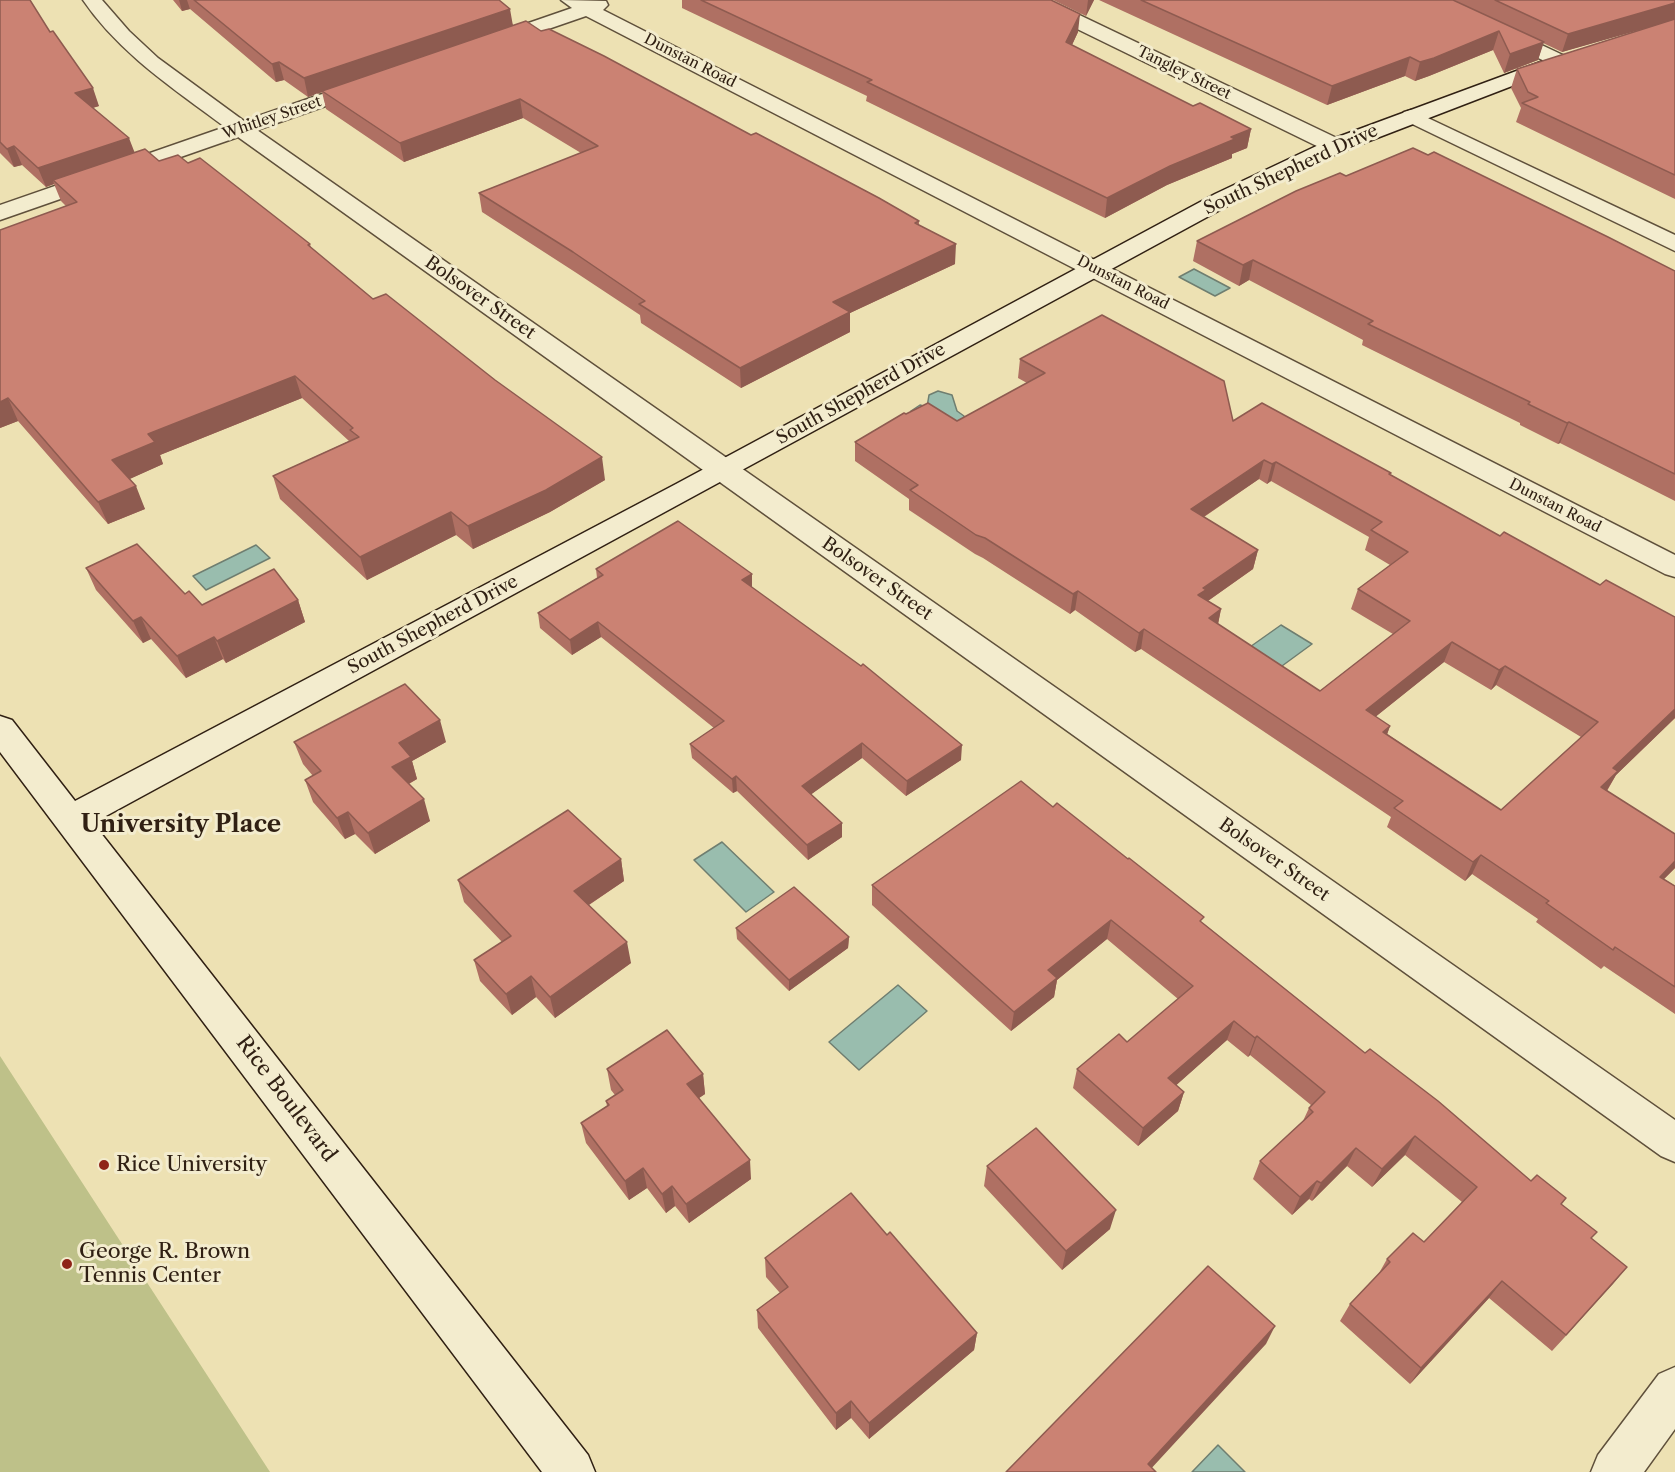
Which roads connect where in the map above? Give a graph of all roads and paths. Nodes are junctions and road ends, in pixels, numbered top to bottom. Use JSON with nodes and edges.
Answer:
{"nodes":[{"id":1,"x":92,"y":0,"type":"edge"},
{"id":2,"x":612,"y":0,"type":"edge"},
{"id":3,"x":1033,"y":0,"type":"edge"},
{"id":4,"x":1431,"y":0,"type":"edge"},
{"id":5,"x":579,"y":4,"type":"edge"},
{"id":6,"x":468,"y":50,"type":"edge"},
{"id":7,"x":382,"y":80,"type":"edge"},
{"id":8,"x":1411,"y":116,"type":"junction"},
{"id":9,"x":241,"y":129,"type":"junction"},
{"id":10,"x":1335,"y":146,"type":"junction"},
{"id":11,"x":0,"y":213,"type":"edge"},
{"id":12,"x":1675,"y":244,"type":"edge"},
{"id":13,"x":1092,"y":267,"type":"junction"},
{"id":14,"x":723,"y":470,"type":"junction"},
{"id":15,"x":1675,"y":567,"type":"edge"},
{"id":16,"x":0,"y":728,"type":"edge"},
{"id":17,"x":71,"y":819,"type":"junction"},
{"id":18,"x":1675,"y":1143,"type":"edge"},
{"id":19,"x":1675,"y":1390,"type":"edge"},
{"id":20,"x":571,"y":1472,"type":"edge"},
{"id":21,"x":1615,"y":1472,"type":"edge"}],
"edges":[{"from":1,"to":9,"type":"street","name":"Bolsover Street"},
{"from":2,"to":5,"type":"street"},
{"from":3,"to":10,"type":"street","name":"Tangley Street"},
{"from":4,"to":8,"type":"street","name":"South Shepherd Drive"},
{"from":5,"to":6,"type":"street"},
{"from":5,"to":13,"type":"street","name":"Dunstan Road"},
{"from":7,"to":9,"type":"street","name":"Whitley Street"},
{"from":8,"to":10,"type":"street","name":"South Shepherd Drive"},
{"from":8,"to":12,"type":"street"},
{"from":9,"to":11,"type":"street","name":"Whitley Street"},
{"from":9,"to":14,"type":"street","name":"Bolsover Street"},
{"from":10,"to":13,"type":"street","name":"South Shepherd Drive"},
{"from":13,"to":14,"type":"street","name":"South Shepherd Drive"},
{"from":13,"to":15,"type":"street","name":"Dunstan Road"},
{"from":14,"to":17,"type":"street","name":"South Shepherd Drive"},
{"from":14,"to":18,"type":"street","name":"Bolsover Street"},
{"from":16,"to":17,"type":"street","name":"Rice Boulevard"},
{"from":17,"to":20,"type":"street","name":"Rice Boulevard"},
{"from":19,"to":21,"type":"street"}]}
